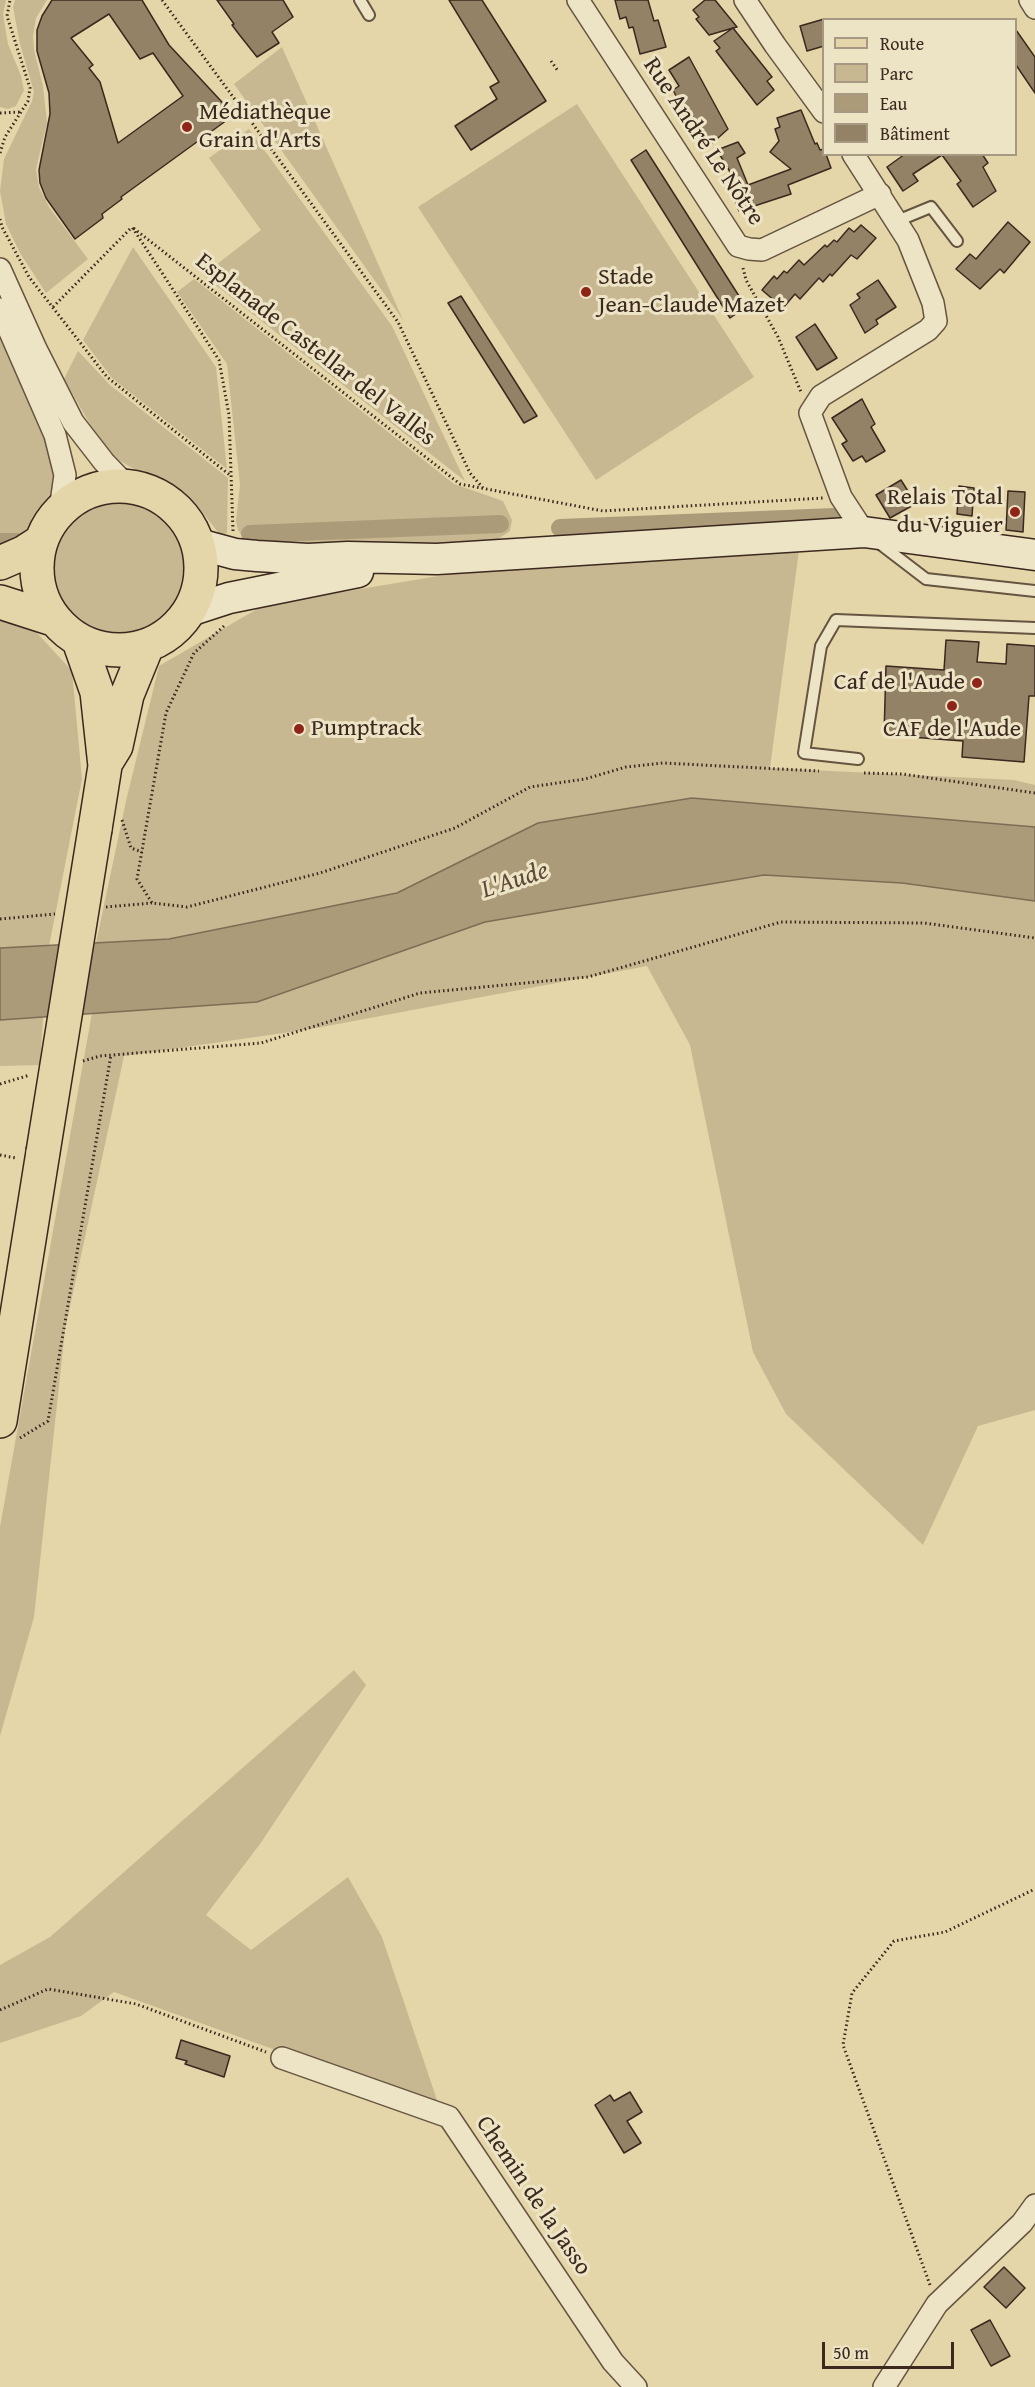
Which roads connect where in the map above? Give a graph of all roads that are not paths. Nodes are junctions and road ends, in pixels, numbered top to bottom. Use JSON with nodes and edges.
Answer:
{"nodes":[{"id":1,"x":360,"y":0,"type":"edge"},
{"id":2,"x":578,"y":0,"type":"edge"},
{"id":3,"x":745,"y":0,"type":"edge"},
{"id":4,"x":1030,"y":0,"type":"edge"},
{"id":5,"x":1035,"y":8,"type":"edge"},
{"id":6,"x":369,"y":15,"type":"dead end"},
{"id":7,"x":820,"y":101,"type":"edge"},
{"id":8,"x":854,"y":156,"type":"edge"},
{"id":9,"x":880,"y":194,"type":"junction"},
{"id":10,"x":897,"y":221,"type":"junction"},
{"id":11,"x":957,"y":241,"type":"dead end"},
{"id":12,"x":0,"y":269,"type":"edge"},
{"id":13,"x":0,"y":309,"type":"edge"},
{"id":14,"x":128,"y":486,"type":"junction"},
{"id":15,"x":60,"y":510,"type":"junction"},
{"id":16,"x":864,"y":532,"type":"junction"},
{"id":17,"x":40,"y":542,"type":"junction"},
{"id":18,"x":198,"y":544,"type":"junction"},
{"id":19,"x":1035,"y":555,"type":"edge"},
{"id":20,"x":437,"y":559,"type":"junction"},
{"id":21,"x":0,"y":563,"type":"edge"},
{"id":22,"x":1035,"y":591,"type":"edge"},
{"id":23,"x":0,"y":602,"type":"edge"},
{"id":24,"x":189,"y":611,"type":"junction"},
{"id":25,"x":53,"y":619,"type":"junction"},
{"id":26,"x":1035,"y":628,"type":"edge"},
{"id":27,"x":79,"y":641,"type":"junction"},
{"id":28,"x":147,"y":646,"type":"junction"},
{"id":29,"x":858,"y":759,"type":"dead end"},
{"id":30,"x":105,"y":766,"type":"junction"},
{"id":31,"x":9,"y":1430,"type":"edge"},
{"id":32,"x":282,"y":2058,"type":"road end"},
{"id":33,"x":1035,"y":2205,"type":"edge"},
{"id":34,"x":636,"y":2387,"type":"edge"},
{"id":35,"x":884,"y":2387,"type":"edge"}],
"edges":[{"from":1,"to":6,"type":"lane"},
{"from":2,"to":9,"type":"street","name":"Rue André Le Nôtre"},
{"from":3,"to":7,"type":"street"},
{"from":4,"to":5,"type":"street"},
{"from":8,"to":9,"type":"street"},
{"from":9,"to":10,"type":"street"},
{"from":10,"to":11,"type":"lane"},
{"from":10,"to":16,"type":"street"},
{"from":12,"to":14,"type":"street"},
{"from":13,"to":15,"type":"street"},
{"from":14,"to":15,"type":"main road"},
{"from":14,"to":18,"type":"main road"},
{"from":15,"to":17,"type":"main road"},
{"from":16,"to":19,"type":"main road"},
{"from":16,"to":20,"type":"main road"},
{"from":16,"to":22,"type":"lane"},
{"from":17,"to":21,"type":"main road"},
{"from":17,"to":25,"type":"main road"},
{"from":18,"to":20,"type":"main road"},
{"from":18,"to":24,"type":"main road"},
{"from":20,"to":24,"type":"main road"},
{"from":23,"to":25,"type":"main road"},
{"from":24,"to":28,"type":"main road"},
{"from":25,"to":27,"type":"main road"},
{"from":26,"to":29,"type":"lane"},
{"from":27,"to":28,"type":"main road"},
{"from":27,"to":30,"type":"main road"},
{"from":28,"to":30,"type":"main road"},
{"from":30,"to":31,"type":"main road","bridge":true},
{"from":32,"to":34,"type":"street","name":"Chemin de la Jasso"},
{"from":33,"to":35,"type":"street"}]}
